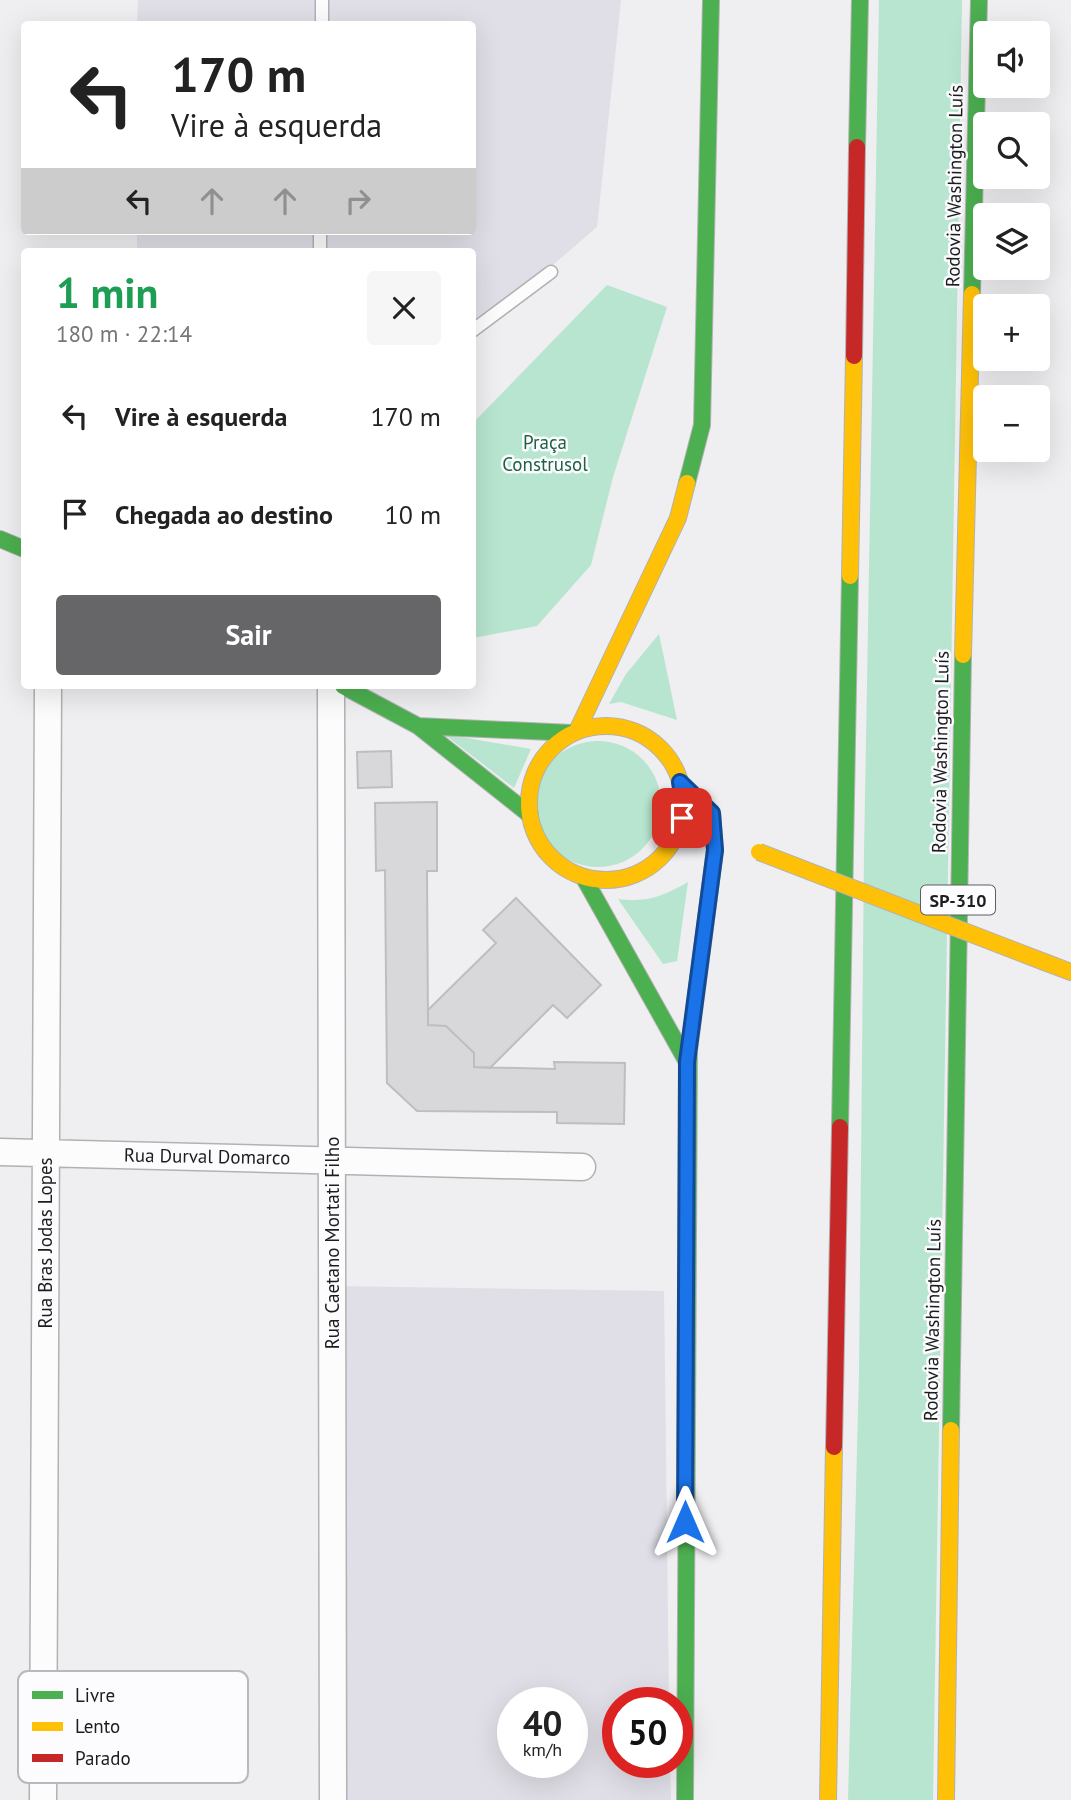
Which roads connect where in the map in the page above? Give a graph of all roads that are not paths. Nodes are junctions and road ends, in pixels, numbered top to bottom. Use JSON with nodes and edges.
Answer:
{"nodes":[{"id":1,"x":322,"y":0,"type":"edge"},
{"id":2,"x":711,"y":0,"type":"edge"},
{"id":3,"x":860,"y":0,"type":"edge"},
{"id":4,"x":979,"y":0,"type":"edge"},
{"id":5,"x":322,"y":21,"type":"edge"},
{"id":6,"x":551,"y":272,"type":"dead end"},
{"id":7,"x":476,"y":328,"type":"edge"},
{"id":8,"x":0,"y":539,"type":"edge"},
{"id":9,"x":21,"y":548,"type":"edge"},
{"id":10,"x":48,"y":689,"type":"edge"},
{"id":11,"x":331,"y":689,"type":"edge"},
{"id":12,"x":348,"y":689,"type":"edge"},
{"id":13,"x":418,"y":726,"type":"junction"},
{"id":14,"x":574,"y":732,"type":"junction"},
{"id":15,"x":680,"y":782,"type":"junction"},
{"id":16,"x":712,"y":813,"type":"junction"},
{"id":17,"x":530,"y":815,"type":"junction"},
{"id":18,"x":727,"y":829,"type":"dead end"},
{"id":19,"x":722,"y":849,"type":"junction"},
{"id":20,"x":678,"y":859,"type":"dead end"},
{"id":21,"x":654,"y":864,"type":"junction"},
{"id":22,"x":584,"y":878,"type":"junction"},
{"id":23,"x":700,"y":959,"type":"junction"},
{"id":24,"x":685,"y":970,"type":"dead end"},
{"id":25,"x":1071,"y":972,"type":"edge"},
{"id":26,"x":638,"y":974,"type":"junction"},
{"id":27,"x":665,"y":980,"type":"dead end"},
{"id":28,"x":687,"y":1062,"type":"junction"},
{"id":29,"x":0,"y":1152,"type":"edge"},
{"id":30,"x":45,"y":1152,"type":"junction"},
{"id":31,"x":332,"y":1159,"type":"junction"},
{"id":32,"x":582,"y":1167,"type":"dead end"},
{"id":33,"x":43,"y":1671,"type":"edge"},
{"id":34,"x":333,"y":1800,"type":"edge"},
{"id":35,"x":685,"y":1800,"type":"edge"},
{"id":36,"x":828,"y":1800,"type":"edge"},
{"id":37,"x":946,"y":1800,"type":"edge"}],
"edges":[{"from":1,"to":5,"type":"lane"},
{"from":2,"to":14,"type":"main road"},
{"from":3,"to":36,"type":"main road"},
{"from":4,"to":37,"type":"main road","name":"Rodovia Washington Luís","number":"SP-310"},
{"from":6,"to":7,"type":"lane"},
{"from":8,"to":9,"type":"main road"},
{"from":10,"to":30,"type":"street","name":"Rua Bras Jodas Lopes"},
{"from":11,"to":31,"type":"street","name":"Rua Caetano Mortati Filho"},
{"from":12,"to":13,"type":"main road"},
{"from":13,"to":14,"type":"main road"},
{"from":13,"to":17,"type":"main road"},
{"from":14,"to":15,"type":"main road"},
{"from":14,"to":17,"type":"main road"},
{"from":15,"to":16,"type":"main road"},
{"from":15,"to":21,"type":"main road"},
{"from":16,"to":18,"type":"main road"},
{"from":16,"to":19,"type":"main road"},
{"from":17,"to":22,"type":"main road"},
{"from":19,"to":23,"type":"main road"},
{"from":19,"to":25,"type":"main road","bridge":true},
{"from":20,"to":21,"type":"main road"},
{"from":21,"to":22,"type":"main road"},
{"from":22,"to":26,"type":"main road"},
{"from":23,"to":24,"type":"main road"},
{"from":23,"to":28,"type":"main road"},
{"from":26,"to":27,"type":"main road"},
{"from":26,"to":28,"type":"main road"},
{"from":28,"to":35,"type":"main road"},
{"from":29,"to":30,"type":"street","name":"Rua Durval Domarco"},
{"from":30,"to":31,"type":"street","name":"Rua Durval Domarco"},
{"from":30,"to":33,"type":"street","name":"Rua Bras Jodas Lopes"},
{"from":31,"to":32,"type":"street","name":"Rua Durval Domarco"},
{"from":31,"to":34,"type":"street","name":"Rua Caetano Mortati Filho"}]}
